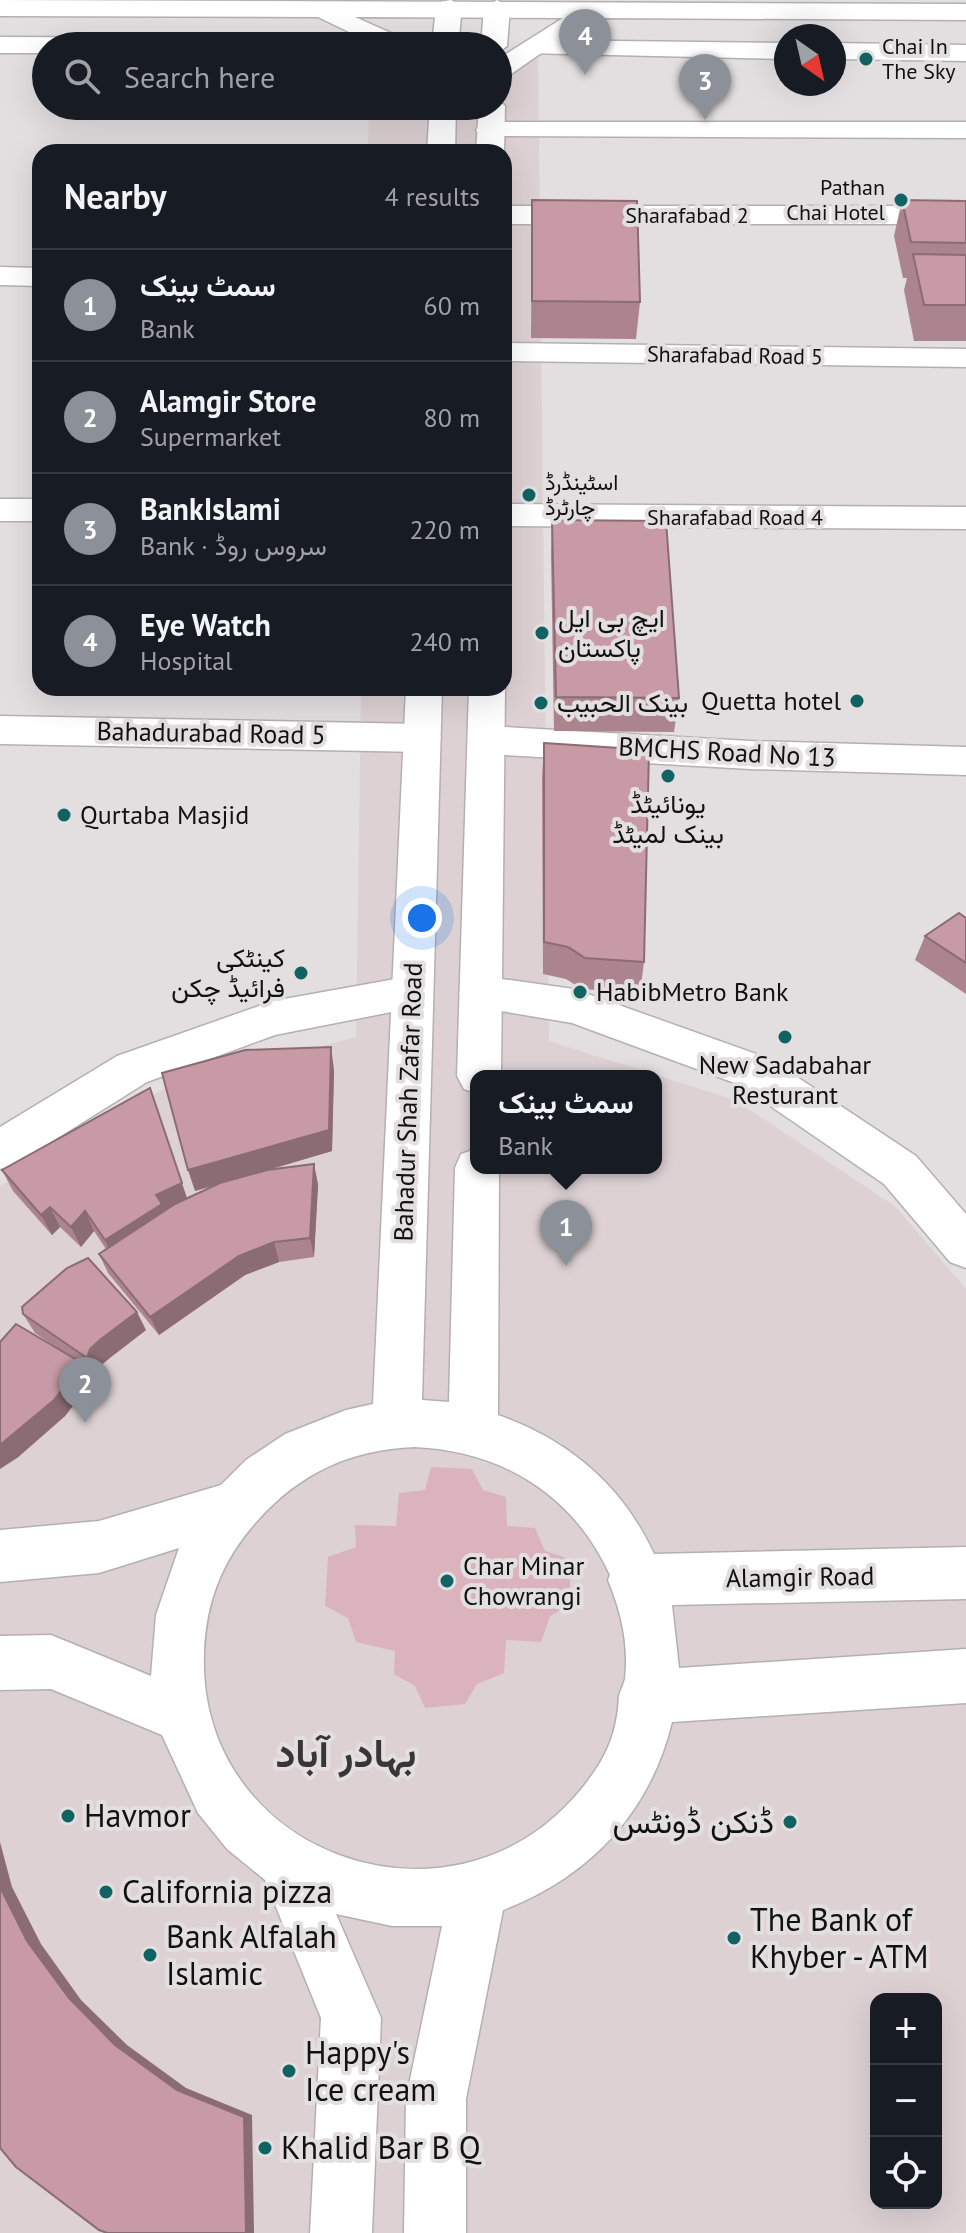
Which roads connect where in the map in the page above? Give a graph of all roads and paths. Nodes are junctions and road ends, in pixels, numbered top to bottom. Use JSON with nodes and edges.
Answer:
{"nodes":[{"id":1,"x":358,"y":4,"type":"edge"},
{"id":2,"x":609,"y":5,"type":"edge"},
{"id":3,"x":449,"y":7,"type":"junction"},
{"id":4,"x":0,"y":8,"type":"edge"},
{"id":5,"x":305,"y":8,"type":"junction"},
{"id":6,"x":497,"y":8,"type":"junction"},
{"id":7,"x":966,"y":12,"type":"edge"},
{"id":8,"x":365,"y":32,"type":"edge"},
{"id":9,"x":446,"y":32,"type":"edge"},
{"id":10,"x":495,"y":32,"type":"edge"},
{"id":11,"x":0,"y":45,"type":"edge"},
{"id":12,"x":32,"y":45,"type":"edge"},
{"id":13,"x":533,"y":48,"type":"junction"},
{"id":14,"x":774,"y":51,"type":"edge"},
{"id":15,"x":846,"y":51,"type":"edge"},
{"id":16,"x":966,"y":53,"type":"edge"},
{"id":17,"x":512,"y":62,"type":"edge"},
{"id":18,"x":442,"y":120,"type":"edge"},
{"id":19,"x":491,"y":129,"type":"edge"},
{"id":20,"x":966,"y":130,"type":"edge"},
{"id":21,"x":441,"y":144,"type":"edge"},
{"id":22,"x":512,"y":215,"type":"edge"},
{"id":23,"x":966,"y":215,"type":"edge"},
{"id":24,"x":0,"y":276,"type":"edge"},
{"id":25,"x":32,"y":277,"type":"edge"},
{"id":26,"x":512,"y":352,"type":"edge"},
{"id":27,"x":966,"y":358,"type":"edge"},
{"id":28,"x":0,"y":510,"type":"edge"},
{"id":29,"x":32,"y":510,"type":"edge"},
{"id":30,"x":512,"y":515,"type":"edge"},
{"id":31,"x":966,"y":518,"type":"edge"},
{"id":32,"x":424,"y":696,"type":"edge"},
{"id":33,"x":487,"y":696,"type":"edge"},
{"id":34,"x":0,"y":730,"type":"edge"},
{"id":35,"x":422,"y":738,"type":"junction"},
{"id":36,"x":487,"y":740,"type":"junction"},
{"id":37,"x":966,"y":761,"type":"edge"},
{"id":38,"x":412,"y":993,"type":"junction"},
{"id":39,"x":480,"y":993,"type":"junction"},
{"id":40,"x":479,"y":1070,"type":"edge"},
{"id":41,"x":0,"y":1150,"type":"edge"},
{"id":42,"x":477,"y":1174,"type":"edge"},
{"id":43,"x":966,"y":1247,"type":"edge"},
{"id":44,"x":397,"y":1419,"type":"junction"},
{"id":45,"x":473,"y":1424,"type":"junction"},
{"id":46,"x":239,"y":1504,"type":"junction"},
{"id":47,"x":0,"y":1556,"type":"edge"},
{"id":48,"x":966,"y":1573,"type":"edge"},
{"id":49,"x":634,"y":1580,"type":"junction"},
{"id":50,"x":0,"y":1663,"type":"edge"},
{"id":51,"x":966,"y":1676,"type":"edge"},
{"id":52,"x":646,"y":1697,"type":"junction"},
{"id":53,"x":185,"y":1717,"type":"junction"},
{"id":54,"x":289,"y":1870,"type":"junction"},
{"id":55,"x":478,"y":1893,"type":"junction"},
{"id":56,"x":341,"y":2233,"type":"edge"},
{"id":57,"x":435,"y":2233,"type":"edge"}],
"edges":[{"from":1,"to":3,"type":"street"},
{"from":1,"to":5,"type":"street"},
{"from":2,"to":6,"type":"street"},
{"from":2,"to":7,"type":"street"},
{"from":2,"to":13,"type":"street"},
{"from":3,"to":6,"type":"street"},
{"from":3,"to":9,"type":"street"},
{"from":4,"to":5,"type":"street"},
{"from":5,"to":8,"type":"street"},
{"from":6,"to":10,"type":"street"},
{"from":11,"to":12,"type":"street"},
{"from":13,"to":14,"type":"street"},
{"from":13,"to":17,"type":"street"},
{"from":15,"to":16,"type":"street"},
{"from":18,"to":21,"type":"street"},
{"from":19,"to":20,"type":"street"},
{"from":22,"to":23,"type":"street","name":"Sharafabad 2"},
{"from":24,"to":25,"type":"street"},
{"from":26,"to":27,"type":"street","name":"Sharafabad Road 5"},
{"from":28,"to":29,"type":"street"},
{"from":30,"to":31,"type":"street","name":"Sharafabad Road 4"},
{"from":32,"to":35,"type":"street","name":"Bahadur Shah Zafar Road"},
{"from":33,"to":36,"type":"street"},
{"from":34,"to":35,"type":"street","name":"Bahadurabad Road 5"},
{"from":35,"to":38,"type":"street","name":"Bahadur Shah Zafar Road"},
{"from":36,"to":37,"type":"street","name":"BMCHS Road No 13"},
{"from":36,"to":39,"type":"street"},
{"from":38,"to":41,"type":"street"},
{"from":38,"to":44,"type":"street","name":"Bahadur Shah Zafar Road"},
{"from":39,"to":40,"type":"street"},
{"from":39,"to":43,"type":"street"},
{"from":42,"to":45,"type":"street"},
{"from":44,"to":45,"type":"street"},
{"from":44,"to":46,"type":"street"},
{"from":45,"to":49,"type":"street"},
{"from":46,"to":47,"type":"street"},
{"from":46,"to":53,"type":"street"},
{"from":48,"to":49,"type":"street","name":"Alamgir Road"},
{"from":49,"to":52,"type":"street"},
{"from":50,"to":53,"type":"street"},
{"from":51,"to":52,"type":"street"},
{"from":52,"to":55,"type":"street"},
{"from":53,"to":54,"type":"street"},
{"from":54,"to":55,"type":"street"},
{"from":54,"to":56,"type":"street"},
{"from":55,"to":57,"type":"street"}]}
